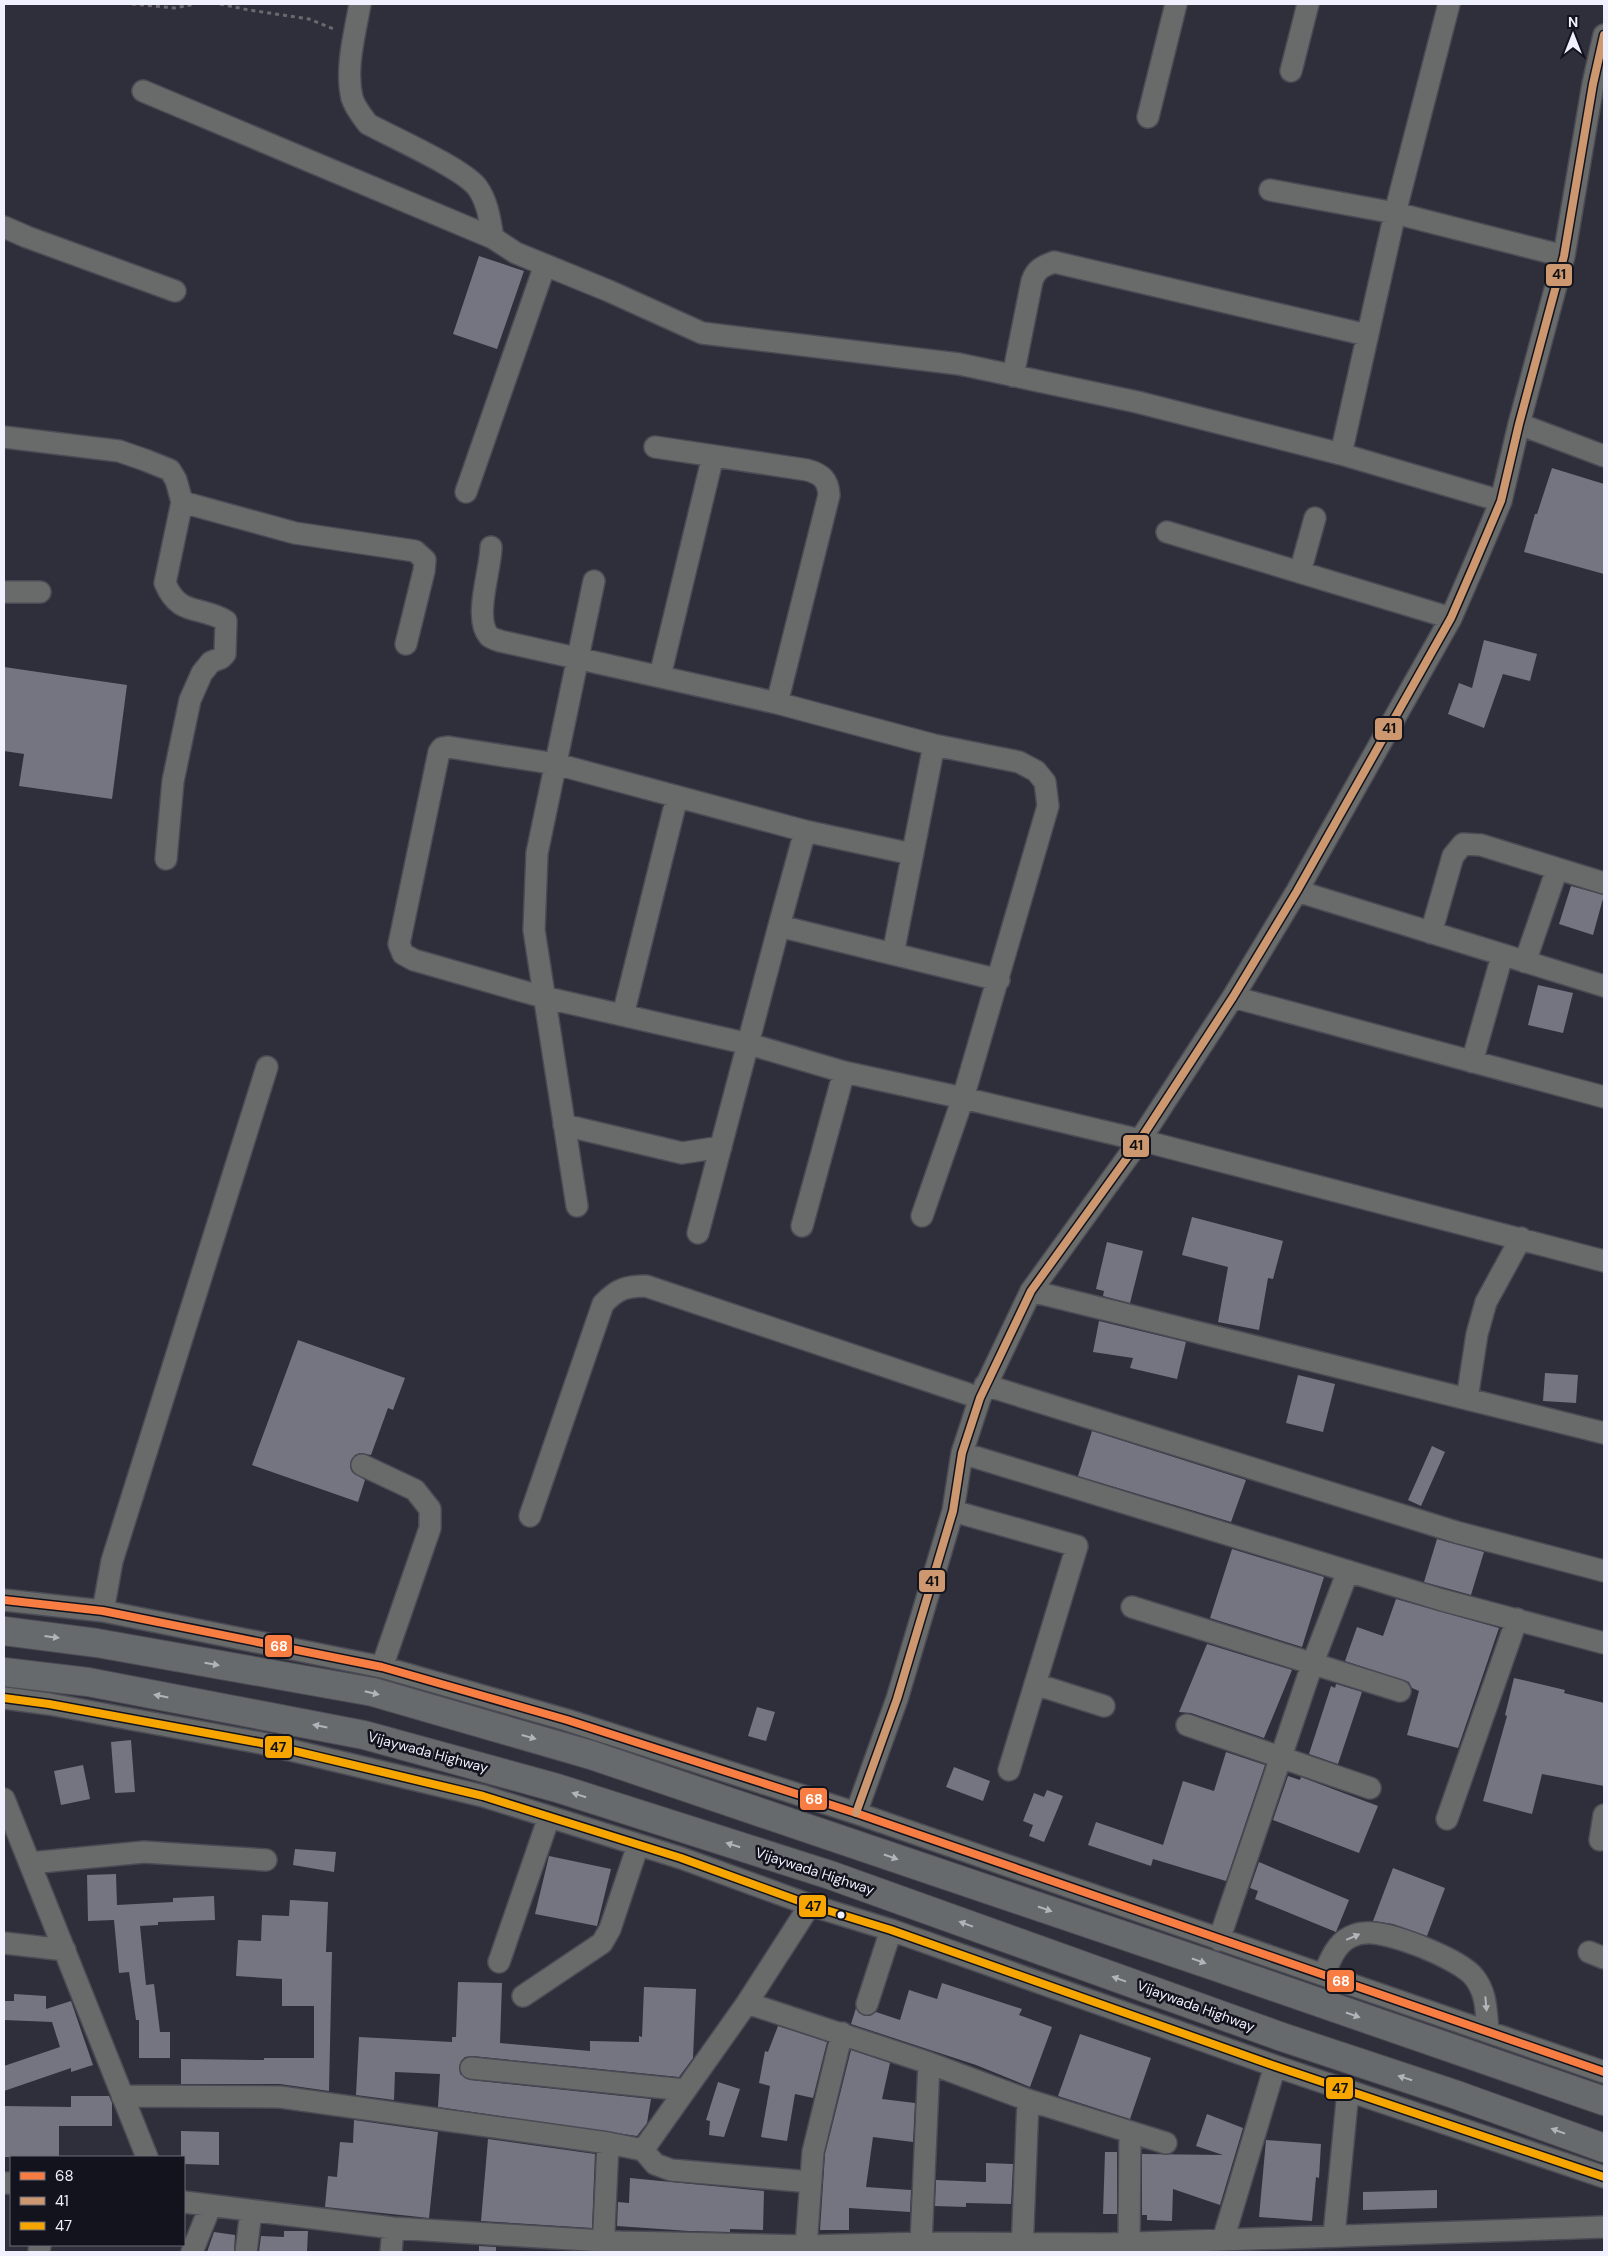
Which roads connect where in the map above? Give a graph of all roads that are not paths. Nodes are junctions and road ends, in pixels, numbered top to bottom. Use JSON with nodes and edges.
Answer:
{"nodes":[{"id":1,"x":360,"y":4,"type":"edge"},
{"id":2,"x":1176,"y":4,"type":"edge"},
{"id":3,"x":1308,"y":4,"type":"edge"},
{"id":4,"x":1449,"y":4,"type":"edge"},
{"id":5,"x":1604,"y":35,"type":"edge"},
{"id":6,"x":1291,"y":71,"type":"dead end"},
{"id":7,"x":144,"y":90,"type":"dead end"},
{"id":8,"x":1148,"y":117,"type":"dead end"},
{"id":9,"x":1270,"y":190,"type":"dead end"},
{"id":10,"x":1395,"y":214,"type":"junction"},
{"id":11,"x":4,"y":227,"type":"edge"},
{"id":12,"x":493,"y":238,"type":"junction"},
{"id":13,"x":1564,"y":256,"type":"junction"},
{"id":14,"x":545,"y":265,"type":"junction"},
{"id":15,"x":176,"y":291,"type":"dead end"},
{"id":16,"x":1367,"y":336,"type":"junction"},
{"id":17,"x":1013,"y":376,"type":"junction"},
{"id":18,"x":1519,"y":424,"type":"junction"},
{"id":19,"x":4,"y":437,"type":"edge"},
{"id":20,"x":655,"y":447,"type":"dead end"},
{"id":21,"x":1340,"y":454,"type":"junction"},
{"id":22,"x":713,"y":456,"type":"junction"},
{"id":23,"x":1604,"y":456,"type":"edge"},
{"id":24,"x":466,"y":492,"type":"dead end"},
{"id":25,"x":1501,"y":501,"type":"junction"},
{"id":26,"x":182,"y":502,"type":"junction"},
{"id":27,"x":1315,"y":518,"type":"dead end"},
{"id":28,"x":1167,"y":532,"type":"dead end"},
{"id":29,"x":492,"y":547,"type":"dead end"},
{"id":30,"x":1300,"y":572,"type":"junction"},
{"id":31,"x":594,"y":581,"type":"dead end"},
{"id":32,"x":4,"y":592,"type":"edge"},
{"id":33,"x":40,"y":592,"type":"dead end"},
{"id":34,"x":1452,"y":618,"type":"junction"},
{"id":35,"x":406,"y":644,"type":"dead end"},
{"id":36,"x":578,"y":657,"type":"junction"},
{"id":37,"x":660,"y":676,"type":"junction"},
{"id":38,"x":777,"y":703,"type":"junction"},
{"id":39,"x":934,"y":745,"type":"junction"},
{"id":40,"x":556,"y":764,"type":"junction"},
{"id":41,"x":677,"y":797,"type":"junction"},
{"id":42,"x":805,"y":831,"type":"junction"},
{"id":43,"x":912,"y":854,"type":"junction"},
{"id":44,"x":166,"y":859,"type":"dead end"},
{"id":45,"x":1557,"y":868,"type":"junction"},
{"id":46,"x":1604,"y":883,"type":"edge"},
{"id":47,"x":1297,"y":891,"type":"junction"},
{"id":48,"x":779,"y":926,"type":"junction"},
{"id":49,"x":1431,"y":933,"type":"junction"},
{"id":50,"x":893,"y":954,"type":"junction"},
{"id":51,"x":1502,"y":956,"type":"junction"},
{"id":52,"x":1525,"y":962,"type":"junction"},
{"id":53,"x":999,"y":980,"type":"junction"},
{"id":54,"x":1604,"y":986,"type":"edge"},
{"id":55,"x":543,"y":997,"type":"junction"},
{"id":56,"x":1234,"y":997,"type":"junction"},
{"id":57,"x":623,"y":1015,"type":"junction"},
{"id":58,"x":749,"y":1044,"type":"junction"},
{"id":59,"x":1472,"y":1062,"type":"junction"},
{"id":60,"x":267,"y":1067,"type":"dead end"},
{"id":61,"x":844,"y":1072,"type":"junction"},
{"id":62,"x":1604,"y":1097,"type":"edge"},
{"id":63,"x":963,"y":1098,"type":"junction"},
{"id":64,"x":564,"y":1125,"type":"junction"},
{"id":65,"x":1140,"y":1140,"type":"junction"},
{"id":66,"x":721,"y":1147,"type":"junction"},
{"id":67,"x":577,"y":1206,"type":"dead end"},
{"id":68,"x":922,"y":1216,"type":"dead end"},
{"id":69,"x":802,"y":1226,"type":"dead end"},
{"id":70,"x":698,"y":1232,"type":"dead end"},
{"id":71,"x":1521,"y":1238,"type":"junction"},
{"id":72,"x":1604,"y":1261,"type":"edge"},
{"id":73,"x":1030,"y":1291,"type":"junction"},
{"id":74,"x":983,"y":1392,"type":"junction"},
{"id":75,"x":1467,"y":1399,"type":"junction"},
{"id":76,"x":1604,"y":1433,"type":"edge"},
{"id":77,"x":962,"y":1453,"type":"junction"},
{"id":78,"x":362,"y":1465,"type":"dead end"},
{"id":79,"x":953,"y":1512,"type":"junction"},
{"id":80,"x":530,"y":1516,"type":"dead end"},
{"id":81,"x":1348,"y":1571,"type":"junction"},
{"id":82,"x":1604,"y":1571,"type":"edge"},
{"id":83,"x":4,"y":1600,"type":"edge"},
{"id":84,"x":1132,"y":1607,"type":"dead end"},
{"id":85,"x":103,"y":1611,"type":"junction"},
{"id":86,"x":1517,"y":1619,"type":"junction"},
{"id":87,"x":4,"y":1631,"type":"edge"},
{"id":88,"x":1604,"y":1643,"type":"edge"},
{"id":89,"x":1312,"y":1665,"type":"junction"},
{"id":90,"x":382,"y":1667,"type":"junction"},
{"id":91,"x":4,"y":1672,"type":"edge"},
{"id":92,"x":1035,"y":1684,"type":"junction"},
{"id":93,"x":1400,"y":1691,"type":"dead end"},
{"id":94,"x":4,"y":1698,"type":"edge"},
{"id":95,"x":1104,"y":1706,"type":"dead end"},
{"id":96,"x":1187,"y":1725,"type":"dead end"},
{"id":97,"x":1282,"y":1757,"type":"junction"},
{"id":98,"x":1008,"y":1770,"type":"dead end"},
{"id":99,"x":1370,"y":1788,"type":"dead end"},
{"id":100,"x":4,"y":1799,"type":"edge"},
{"id":101,"x":856,"y":1813,"type":"junction"},
{"id":102,"x":1604,"y":1815,"type":"edge"},
{"id":103,"x":549,"y":1817,"type":"junction"},
{"id":104,"x":1447,"y":1819,"type":"dead end"},
{"id":105,"x":10,"y":1828,"type":"edge"},
{"id":106,"x":1600,"y":1840,"type":"dead end"},
{"id":107,"x":638,"y":1845,"type":"junction"},
{"id":108,"x":266,"y":1860,"type":"dead end"},
{"id":109,"x":30,"y":1863,"type":"junction"},
{"id":110,"x":810,"y":1905,"type":"junction"},
{"id":111,"x":891,"y":1930,"type":"junction"},
{"id":112,"x":1219,"y":1940,"type":"junction"},
{"id":113,"x":4,"y":1943,"type":"edge"},
{"id":114,"x":65,"y":1950,"type":"junction"},
{"id":115,"x":499,"y":1962,"type":"dead end"},
{"id":116,"x":1324,"y":1974,"type":"junction"},
{"id":117,"x":523,"y":1996,"type":"dead end"},
{"id":118,"x":746,"y":2003,"type":"junction"},
{"id":119,"x":866,"y":2004,"type":"dead end"},
{"id":120,"x":1488,"y":2032,"type":"junction"},
{"id":121,"x":842,"y":2033,"type":"junction"},
{"id":122,"x":929,"y":2063,"type":"junction"},
{"id":123,"x":1275,"y":2066,"type":"junction"},
{"id":124,"x":471,"y":2068,"type":"dead end"},
{"id":125,"x":1604,"y":2072,"type":"edge"},
{"id":126,"x":685,"y":2090,"type":"junction"},
{"id":127,"x":1348,"y":2091,"type":"junction"},
{"id":128,"x":122,"y":2096,"type":"junction"},
{"id":129,"x":1028,"y":2100,"type":"junction"},
{"id":130,"x":1604,"y":2102,"type":"edge"},
{"id":131,"x":1130,"y":2133,"type":"junction"},
{"id":132,"x":608,"y":2143,"type":"junction"},
{"id":133,"x":1166,"y":2143,"type":"dead end"},
{"id":134,"x":1604,"y":2148,"type":"edge"},
{"id":135,"x":643,"y":2150,"type":"junction"},
{"id":136,"x":147,"y":2156,"type":"edge"},
{"id":137,"x":1604,"y":2177,"type":"edge"},
{"id":138,"x":811,"y":2182,"type":"junction"},
{"id":139,"x":185,"y":2202,"type":"edge"},
{"id":140,"x":210,"y":2207,"type":"junction"},
{"id":141,"x":251,"y":2211,"type":"junction"},
{"id":142,"x":1604,"y":2227,"type":"edge"},
{"id":143,"x":393,"y":2228,"type":"junction"},
{"id":144,"x":1334,"y":2235,"type":"junction"},
{"id":145,"x":1223,"y":2240,"type":"junction"},
{"id":146,"x":921,"y":2243,"type":"junction"},
{"id":147,"x":1129,"y":2243,"type":"junction"},
{"id":148,"x":603,"y":2246,"type":"edge"},
{"id":149,"x":806,"y":2246,"type":"junction"},
{"id":150,"x":673,"y":2248,"type":"edge"},
{"id":151,"x":944,"y":2248,"type":"edge"},
{"id":152,"x":1022,"y":2248,"type":"edge"},
{"id":153,"x":1106,"y":2248,"type":"edge"},
{"id":154,"x":192,"y":2252,"type":"edge"},
{"id":155,"x":246,"y":2252,"type":"edge"},
{"id":156,"x":392,"y":2252,"type":"edge"}],
"edges":[{"from":1,"to":12,"type":"street"},
{"from":2,"to":8,"type":"street"},
{"from":3,"to":6,"type":"street"},
{"from":4,"to":10,"type":"street"},
{"from":5,"to":13,"type":"street"},
{"from":7,"to":12,"type":"street"},
{"from":9,"to":10,"type":"street"},
{"from":10,"to":13,"type":"street"},
{"from":10,"to":16,"type":"street"},
{"from":11,"to":15,"type":"street"},
{"from":12,"to":14,"type":"street"},
{"from":13,"to":18,"type":"street"},
{"from":14,"to":17,"type":"street"},
{"from":14,"to":24,"type":"street"},
{"from":16,"to":17,"type":"street"},
{"from":16,"to":21,"type":"street"},
{"from":17,"to":21,"type":"street"},
{"from":18,"to":23,"type":"street"},
{"from":18,"to":25,"type":"street"},
{"from":19,"to":26,"type":"street"},
{"from":20,"to":22,"type":"street"},
{"from":21,"to":25,"type":"street"},
{"from":22,"to":37,"type":"street"},
{"from":22,"to":38,"type":"street"},
{"from":25,"to":34,"type":"street"},
{"from":26,"to":35,"type":"street"},
{"from":26,"to":44,"type":"street"},
{"from":27,"to":30,"type":"street"},
{"from":28,"to":30,"type":"street"},
{"from":29,"to":36,"type":"street"},
{"from":30,"to":34,"type":"street"},
{"from":31,"to":36,"type":"street"},
{"from":32,"to":33,"type":"street"},
{"from":34,"to":47,"type":"street"},
{"from":36,"to":37,"type":"street"},
{"from":36,"to":40,"type":"street"},
{"from":37,"to":38,"type":"street"},
{"from":38,"to":39,"type":"street"},
{"from":39,"to":43,"type":"street"},
{"from":39,"to":53,"type":"street"},
{"from":40,"to":41,"type":"street"},
{"from":40,"to":55,"type":"street"},
{"from":40,"to":55,"type":"street"},
{"from":41,"to":42,"type":"street"},
{"from":41,"to":57,"type":"street"},
{"from":42,"to":43,"type":"street"},
{"from":42,"to":48,"type":"street"},
{"from":43,"to":50,"type":"street"},
{"from":45,"to":46,"type":"street"},
{"from":45,"to":49,"type":"street"},
{"from":45,"to":52,"type":"street"},
{"from":47,"to":49,"type":"street"},
{"from":47,"to":56,"type":"street"},
{"from":48,"to":50,"type":"street"},
{"from":48,"to":58,"type":"street"},
{"from":49,"to":51,"type":"street"},
{"from":50,"to":53,"type":"street"},
{"from":51,"to":52,"type":"street"},
{"from":51,"to":59,"type":"street"},
{"from":52,"to":54,"type":"street"},
{"from":53,"to":63,"type":"street"},
{"from":55,"to":57,"type":"street"},
{"from":55,"to":64,"type":"street"},
{"from":56,"to":59,"type":"street"},
{"from":56,"to":65,"type":"street"},
{"from":57,"to":58,"type":"street"},
{"from":58,"to":61,"type":"street"},
{"from":58,"to":66,"type":"street"},
{"from":59,"to":62,"type":"street"},
{"from":60,"to":85,"type":"street"},
{"from":61,"to":63,"type":"street"},
{"from":61,"to":69,"type":"street"},
{"from":63,"to":65,"type":"street"},
{"from":63,"to":68,"type":"street"},
{"from":64,"to":66,"type":"street"},
{"from":64,"to":67,"type":"street"},
{"from":65,"to":71,"type":"street"},
{"from":65,"to":73,"type":"street"},
{"from":66,"to":70,"type":"street"},
{"from":71,"to":72,"type":"street"},
{"from":71,"to":75,"type":"street"},
{"from":73,"to":74,"type":"street"},
{"from":73,"to":75,"type":"street"},
{"from":74,"to":77,"type":"street"},
{"from":74,"to":80,"type":"street"},
{"from":74,"to":82,"type":"street"},
{"from":75,"to":76,"type":"street"},
{"from":77,"to":79,"type":"street"},
{"from":77,"to":81,"type":"street"},
{"from":78,"to":90,"type":"street"},
{"from":79,"to":92,"type":"street"},
{"from":79,"to":101,"type":"street"},
{"from":81,"to":86,"type":"street"},
{"from":81,"to":89,"type":"street"},
{"from":83,"to":85,"type":"street"},
{"from":84,"to":89,"type":"street"},
{"from":85,"to":90,"type":"street"},
{"from":86,"to":88,"type":"street"},
{"from":86,"to":104,"type":"street"},
{"from":87,"to":130,"type":"highway","one_way":true},
{"from":89,"to":93,"type":"street"},
{"from":89,"to":97,"type":"street"},
{"from":90,"to":101,"type":"street"},
{"from":134,"to":91,"type":"highway","name":"Vijaywada Highway","one_way":true},
{"from":92,"to":95,"type":"street"},
{"from":92,"to":98,"type":"street"},
{"from":94,"to":103,"type":"street"},
{"from":96,"to":97,"type":"street"},
{"from":97,"to":99,"type":"street"},
{"from":97,"to":112,"type":"street"},
{"from":100,"to":105,"type":"street"},
{"from":101,"to":112,"type":"street"},
{"from":102,"to":106,"type":"street"},
{"from":103,"to":107,"type":"street"},
{"from":103,"to":115,"type":"street"},
{"from":105,"to":109,"type":"street"},
{"from":107,"to":110,"type":"street"},
{"from":107,"to":117,"type":"street"},
{"from":108,"to":109,"type":"street"},
{"from":109,"to":114,"type":"street"},
{"from":110,"to":111,"type":"street"},
{"from":110,"to":118,"type":"street"},
{"from":111,"to":119,"type":"street"},
{"from":111,"to":123,"type":"street"},
{"from":112,"to":116,"type":"street"},
{"from":113,"to":114,"type":"street"},
{"from":114,"to":128,"type":"street"},
{"from":116,"to":120,"type":"street"},
{"from":116,"to":120,"type":"street","one_way":true},
{"from":118,"to":121,"type":"street"},
{"from":118,"to":126,"type":"street"},
{"from":120,"to":125,"type":"street"},
{"from":121,"to":122,"type":"street"},
{"from":121,"to":138,"type":"street"},
{"from":122,"to":129,"type":"street"},
{"from":122,"to":146,"type":"street"},
{"from":123,"to":127,"type":"street"},
{"from":123,"to":145,"type":"street"},
{"from":124,"to":126,"type":"street"},
{"from":126,"to":135,"type":"street"},
{"from":127,"to":137,"type":"street"},
{"from":127,"to":144,"type":"street"},
{"from":128,"to":132,"type":"street"},
{"from":128,"to":136,"type":"street"},
{"from":129,"to":131,"type":"street"},
{"from":129,"to":152,"type":"street"},
{"from":131,"to":133,"type":"street"},
{"from":131,"to":147,"type":"street"},
{"from":132,"to":135,"type":"street"},
{"from":132,"to":148,"type":"street"},
{"from":135,"to":138,"type":"street"},
{"from":138,"to":149,"type":"street"},
{"from":139,"to":140,"type":"street"},
{"from":140,"to":141,"type":"street"},
{"from":140,"to":154,"type":"street"},
{"from":141,"to":143,"type":"street"},
{"from":141,"to":155,"type":"street"},
{"from":142,"to":144,"type":"street"},
{"from":143,"to":148,"type":"street"},
{"from":143,"to":156,"type":"street"},
{"from":144,"to":145,"type":"street"},
{"from":145,"to":147,"type":"street"},
{"from":146,"to":149,"type":"street"},
{"from":146,"to":151,"type":"street"},
{"from":147,"to":153,"type":"street"},
{"from":148,"to":150,"type":"street"},
{"from":149,"to":150,"type":"street"},
{"from":151,"to":152,"type":"street"},
{"from":152,"to":153,"type":"street"}]}
